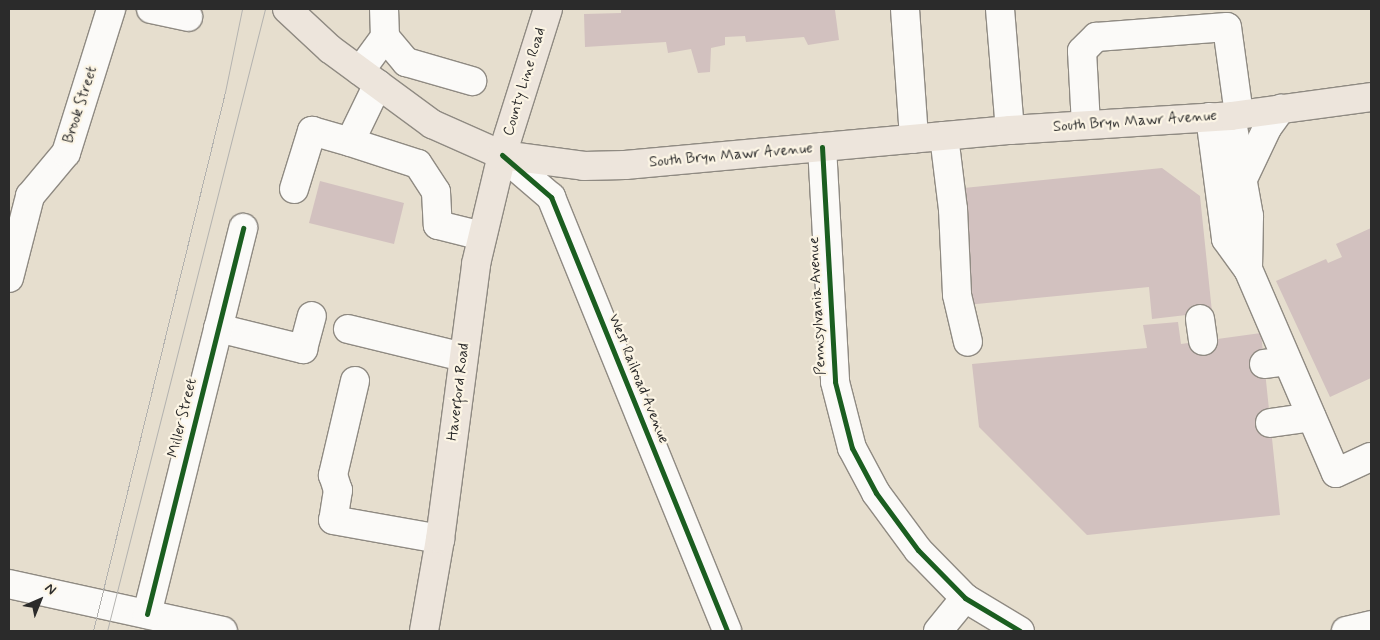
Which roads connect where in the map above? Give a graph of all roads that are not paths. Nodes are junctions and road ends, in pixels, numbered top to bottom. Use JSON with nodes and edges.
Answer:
{"nodes":[{"id":1,"x":112,"y":9,"type":"edge"},
{"id":2,"x":151,"y":9,"type":"edge"},
{"id":3,"x":287,"y":9,"type":"edge"},
{"id":4,"x":384,"y":9,"type":"edge"},
{"id":5,"x":548,"y":9,"type":"edge"},
{"id":6,"x":905,"y":9,"type":"edge"},
{"id":7,"x":1000,"y":9,"type":"edge"},
{"id":8,"x":188,"y":17,"type":"dead end"},
{"id":9,"x":385,"y":37,"type":"junction"},
{"id":10,"x":369,"y":78,"type":"junction"},
{"id":11,"x":472,"y":81,"type":"dead end"},
{"id":12,"x":1371,"y":97,"type":"edge"},
{"id":13,"x":1281,"y":109,"type":"junction"},
{"id":14,"x":1227,"y":116,"type":"junction"},
{"id":15,"x":1086,"y":125,"type":"junction"},
{"id":16,"x":1010,"y":130,"type":"junction"},
{"id":17,"x":944,"y":136,"type":"junction"},
{"id":18,"x":914,"y":139,"type":"junction"},
{"id":19,"x":350,"y":142,"type":"junction"},
{"id":20,"x":822,"y":147,"type":"junction"},
{"id":21,"x":502,"y":155,"type":"junction"},
{"id":22,"x":1241,"y":183,"type":"junction"},
{"id":23,"x":294,"y":188,"type":"dead end"},
{"id":24,"x":1236,"y":216,"type":"junction"},
{"id":25,"x":243,"y":228,"type":"dead end"},
{"id":26,"x":482,"y":236,"type":"junction"},
{"id":27,"x":9,"y":278,"type":"edge"},
{"id":28,"x":312,"y":316,"type":"dead end"},
{"id":29,"x":218,"y":328,"type":"junction"},
{"id":30,"x":348,"y":329,"type":"dead end"},
{"id":31,"x":968,"y":342,"type":"dead end"},
{"id":32,"x":463,"y":357,"type":"junction"},
{"id":33,"x":355,"y":381,"type":"dead end"},
{"id":34,"x":1312,"y":417,"type":"junction"},
{"id":35,"x":1270,"y":423,"type":"dead end"},
{"id":36,"x":1371,"y":457,"type":"edge"},
{"id":37,"x":440,"y":539,"type":"junction"},
{"id":38,"x":9,"y":584,"type":"edge"},
{"id":39,"x":965,"y":598,"type":"junction"},
{"id":40,"x":147,"y":614,"type":"junction"},
{"id":41,"x":1371,"y":625,"type":"edge"},
{"id":42,"x":223,"y":631,"type":"edge"},
{"id":43,"x":424,"y":631,"type":"edge"},
{"id":44,"x":727,"y":631,"type":"edge"},
{"id":45,"x":938,"y":631,"type":"edge"},
{"id":46,"x":1020,"y":631,"type":"edge"},
{"id":47,"x":1346,"y":631,"type":"edge"}],
"edges":[{"from":1,"to":27,"type":"street","name":"Brook Street"},
{"from":2,"to":8,"type":"street"},
{"from":3,"to":10,"type":"main road","name":"South Bryn Mawr Avenue"},
{"from":4,"to":9,"type":"street"},
{"from":5,"to":21,"type":"main road","name":"County Line Road"},
{"from":6,"to":18,"type":"street"},
{"from":7,"to":16,"type":"street"},
{"from":9,"to":10,"type":"street"},
{"from":9,"to":11,"type":"street"},
{"from":10,"to":19,"type":"street"},
{"from":10,"to":21,"type":"main road","name":"South Bryn Mawr Avenue"},
{"from":12,"to":13,"type":"main road","name":"South Bryn Mawr Avenue"},
{"from":13,"to":14,"type":"main road","name":"South Bryn Mawr Avenue"},
{"from":13,"to":22,"type":"street"},
{"from":14,"to":15,"type":"main road","name":"South Bryn Mawr Avenue"},
{"from":14,"to":15,"type":"street"},
{"from":14,"to":22,"type":"street"},
{"from":14,"to":24,"type":"street"},
{"from":15,"to":16,"type":"main road","name":"South Bryn Mawr Avenue"},
{"from":16,"to":17,"type":"main road","name":"South Bryn Mawr Avenue"},
{"from":17,"to":18,"type":"main road","name":"South Bryn Mawr Avenue"},
{"from":17,"to":31,"type":"street"},
{"from":18,"to":20,"type":"main road","name":"South Bryn Mawr Avenue"},
{"from":19,"to":23,"type":"street"},
{"from":19,"to":26,"type":"street"},
{"from":20,"to":21,"type":"main road","name":"South Bryn Mawr Avenue"},
{"from":20,"to":39,"type":"street","name":"Pennsylvania Avenue"},
{"from":21,"to":26,"type":"main road","name":"Haverford Road"},
{"from":21,"to":44,"type":"street","name":"West Railroad Avenue"},
{"from":22,"to":24,"type":"street"},
{"from":24,"to":34,"type":"street"},
{"from":25,"to":29,"type":"street","name":"Miller Street"},
{"from":26,"to":32,"type":"main road","name":"Haverford Road"},
{"from":28,"to":29,"type":"street"},
{"from":29,"to":40,"type":"street","name":"Miller Street"},
{"from":30,"to":32,"type":"street"},
{"from":32,"to":37,"type":"main road","name":"Haverford Road"},
{"from":33,"to":37,"type":"street"},
{"from":34,"to":35,"type":"street"},
{"from":34,"to":36,"type":"street"},
{"from":37,"to":43,"type":"main road","name":"Haverford Road"},
{"from":38,"to":40,"type":"street"},
{"from":39,"to":45,"type":"street"},
{"from":39,"to":46,"type":"street","name":"Pennsylvania Avenue"},
{"from":40,"to":42,"type":"street"},
{"from":41,"to":47,"type":"street"}]}
